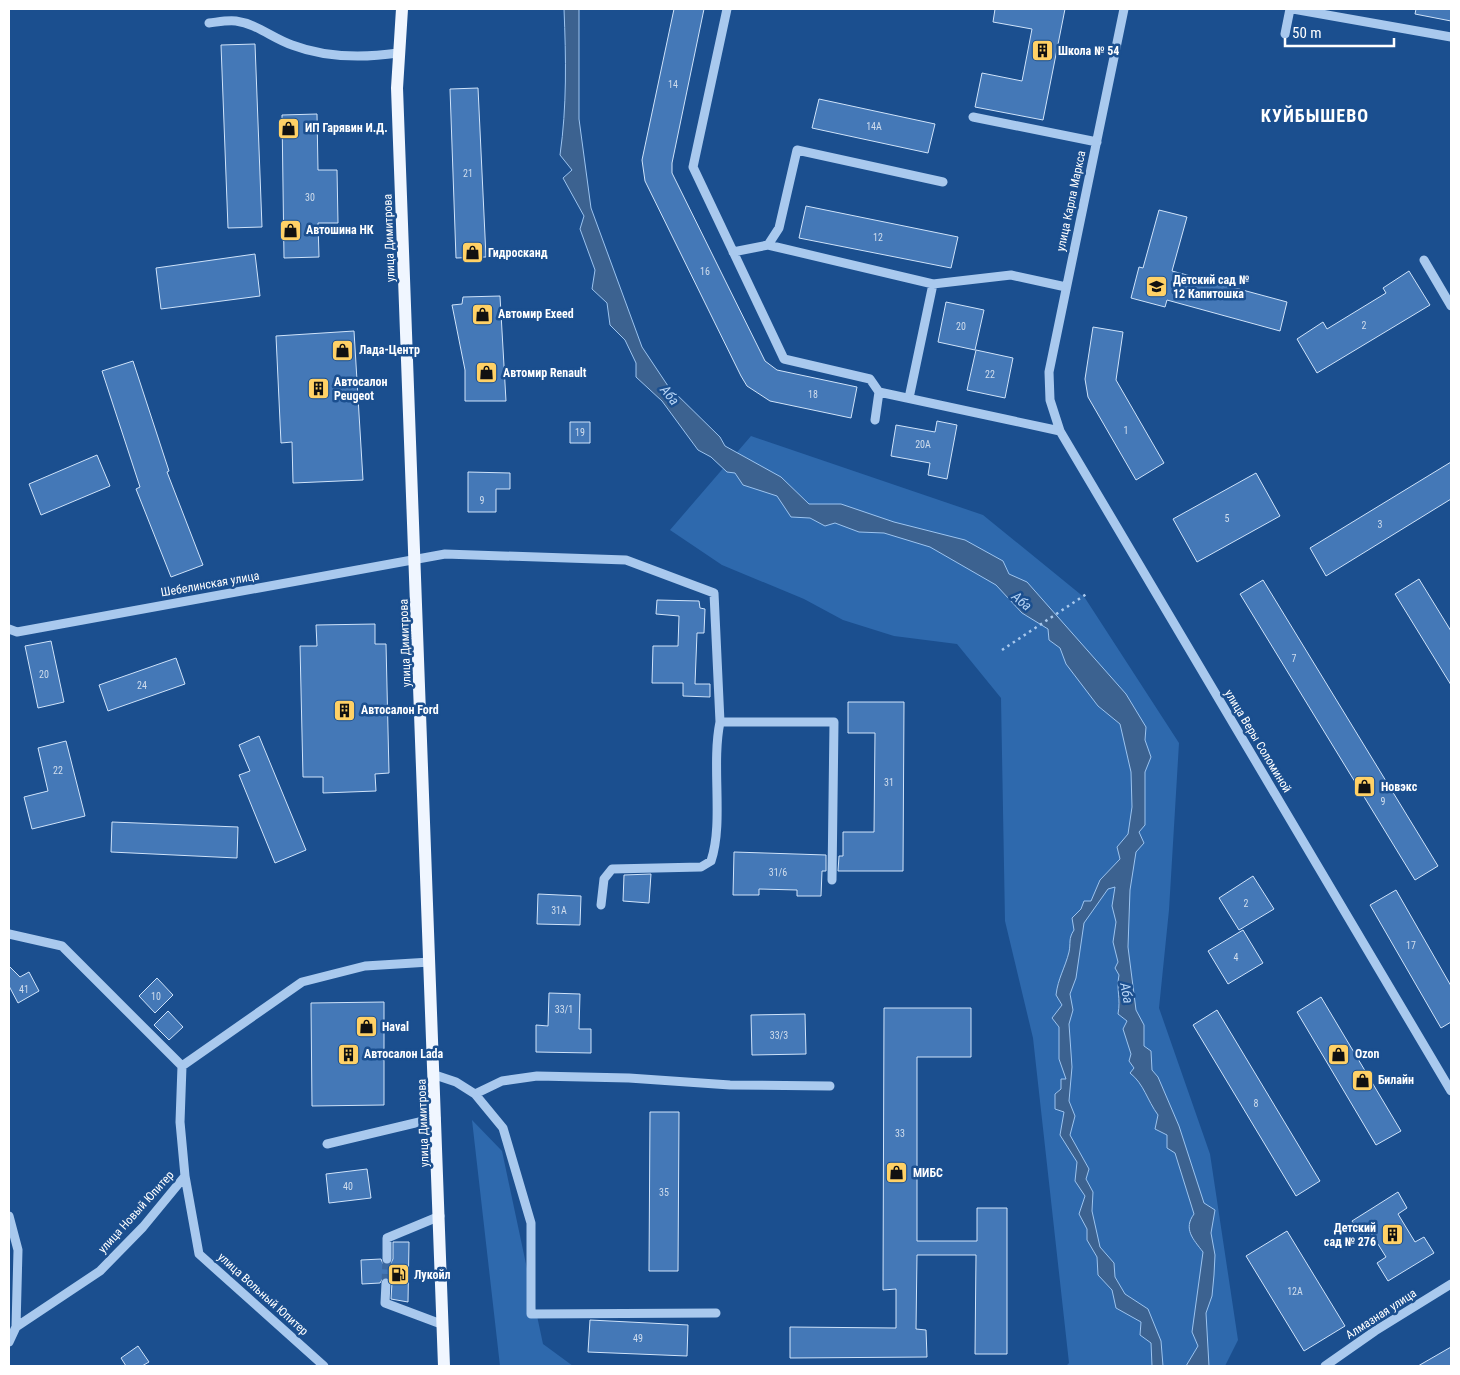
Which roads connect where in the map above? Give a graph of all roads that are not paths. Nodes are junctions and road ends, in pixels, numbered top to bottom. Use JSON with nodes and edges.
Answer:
{"nodes":[{"id":1,"x":402,"y":9,"type":"edge"},
{"id":2,"x":727,"y":9,"type":"edge"},
{"id":3,"x":1124,"y":9,"type":"edge"},
{"id":4,"x":1292,"y":9,"type":"edge"},
{"id":5,"x":209,"y":23,"type":"dead end"},
{"id":6,"x":1285,"y":34,"type":"dead end"},
{"id":7,"x":1451,"y":37,"type":"edge"},
{"id":8,"x":398,"y":53,"type":"junction"},
{"id":9,"x":973,"y":116,"type":"dead end"},
{"id":10,"x":1097,"y":142,"type":"junction"},
{"id":11,"x":944,"y":182,"type":"dead end"},
{"id":12,"x":768,"y":245,"type":"junction"},
{"id":13,"x":733,"y":252,"type":"junction"},
{"id":14,"x":1424,"y":260,"type":"dead end"},
{"id":15,"x":933,"y":284,"type":"junction"},
{"id":16,"x":1066,"y":287,"type":"junction"},
{"id":17,"x":1451,"y":306,"type":"edge"},
{"id":18,"x":879,"y":392,"type":"junction"},
{"id":19,"x":909,"y":398,"type":"junction"},
{"id":20,"x":1050,"y":400,"type":"joint"},
{"id":21,"x":874,"y":420,"type":"dead end"},
{"id":22,"x":1060,"y":431,"type":"junction"},
{"id":23,"x":415,"y":560,"type":"junction"},
{"id":24,"x":9,"y":629,"type":"edge"},
{"id":25,"x":720,"y":722,"type":"junction"},
{"id":26,"x":832,"y":880,"type":"dead end"},
{"id":27,"x":601,"y":905,"type":"dead end"},
{"id":28,"x":9,"y":934,"type":"edge"},
{"id":29,"x":430,"y":962,"type":"junction"},
{"id":30,"x":182,"y":1066,"type":"junction"},
{"id":31,"x":435,"y":1075,"type":"junction"},
{"id":32,"x":830,"y":1086,"type":"dead end"},
{"id":33,"x":1451,"y":1091,"type":"edge"},
{"id":34,"x":475,"y":1094,"type":"junction"},
{"id":35,"x":436,"y":1118,"type":"junction"},
{"id":36,"x":327,"y":1144,"type":"dead end"},
{"id":37,"x":185,"y":1176,"type":"junction"},
{"id":38,"x":9,"y":1216,"type":"edge"},
{"id":39,"x":440,"y":1216,"type":"junction"},
{"id":40,"x":387,"y":1259,"type":"tunnel mouth"},
{"id":41,"x":386,"y":1283,"type":"tunnel mouth"},
{"id":42,"x":1451,"y":1284,"type":"edge"},
{"id":43,"x":716,"y":1313,"type":"dead end"},
{"id":44,"x":441,"y":1324,"type":"junction"},
{"id":45,"x":16,"y":1327,"type":"junction"},
{"id":46,"x":9,"y":1342,"type":"edge"},
{"id":47,"x":324,"y":1366,"type":"edge"},
{"id":48,"x":444,"y":1366,"type":"edge"},
{"id":49,"x":1325,"y":1366,"type":"edge"}],
"edges":[{"from":1,"to":8,"type":"main road","name":"улица Димитрова"},
{"from":2,"to":13,"type":"street"},
{"from":3,"to":10,"type":"street","name":"улица Карла Маркса"},
{"from":4,"to":6,"type":"street"},
{"from":4,"to":7,"type":"street"},
{"from":5,"to":8,"type":"street"},
{"from":8,"to":23,"type":"main road","name":"улица Димитрова"},
{"from":9,"to":10,"type":"street"},
{"from":10,"to":16,"type":"street","name":"улица Карла Маркса"},
{"from":11,"to":12,"type":"street"},
{"from":12,"to":13,"type":"street"},
{"from":12,"to":15,"type":"street"},
{"from":13,"to":18,"type":"street"},
{"from":14,"to":17,"type":"street"},
{"from":15,"to":16,"type":"street"},
{"from":15,"to":19,"type":"street"},
{"from":16,"to":20,"type":"street","name":"улица Карла Маркса"},
{"from":18,"to":19,"type":"street"},
{"from":18,"to":21,"type":"street"},
{"from":19,"to":22,"type":"street"},
{"from":20,"to":22,"type":"street","name":"улица Веры Соломиной"},
{"from":22,"to":33,"type":"street","name":"улица Веры Соломиной"},
{"from":23,"to":24,"type":"street","name":"Шебелинская улица"},
{"from":23,"to":25,"type":"street","name":"Шебелинская улица"},
{"from":23,"to":29,"type":"main road","name":"улица Димитрова"},
{"from":25,"to":26,"type":"street"},
{"from":25,"to":27,"type":"street"},
{"from":28,"to":30,"type":"street"},
{"from":29,"to":30,"type":"street"},
{"from":29,"to":31,"type":"main road","name":"улица Димитрова"},
{"from":30,"to":37,"type":"street","name":"улица Новый Юпитер"},
{"from":31,"to":34,"type":"street"},
{"from":31,"to":35,"type":"main road","name":"улица Димитрова"},
{"from":32,"to":34,"type":"street"},
{"from":34,"to":43,"type":"street"},
{"from":35,"to":36,"type":"street"},
{"from":35,"to":39,"type":"main road","name":"улица Димитрова"},
{"from":37,"to":45,"type":"street","name":"улица Новый Юпитер"},
{"from":37,"to":47,"type":"street","name":"улица Вольный Юпитер"},
{"from":38,"to":45,"type":"street"},
{"from":39,"to":40,"type":"street"},
{"from":39,"to":44,"type":"main road","name":"улица Димитрова"},
{"from":41,"to":44,"type":"street"},
{"from":42,"to":49,"type":"street","name":"Алмазная улица"},
{"from":44,"to":48,"type":"main road","name":"улица Димитрова"},
{"from":45,"to":46,"type":"street"}]}
